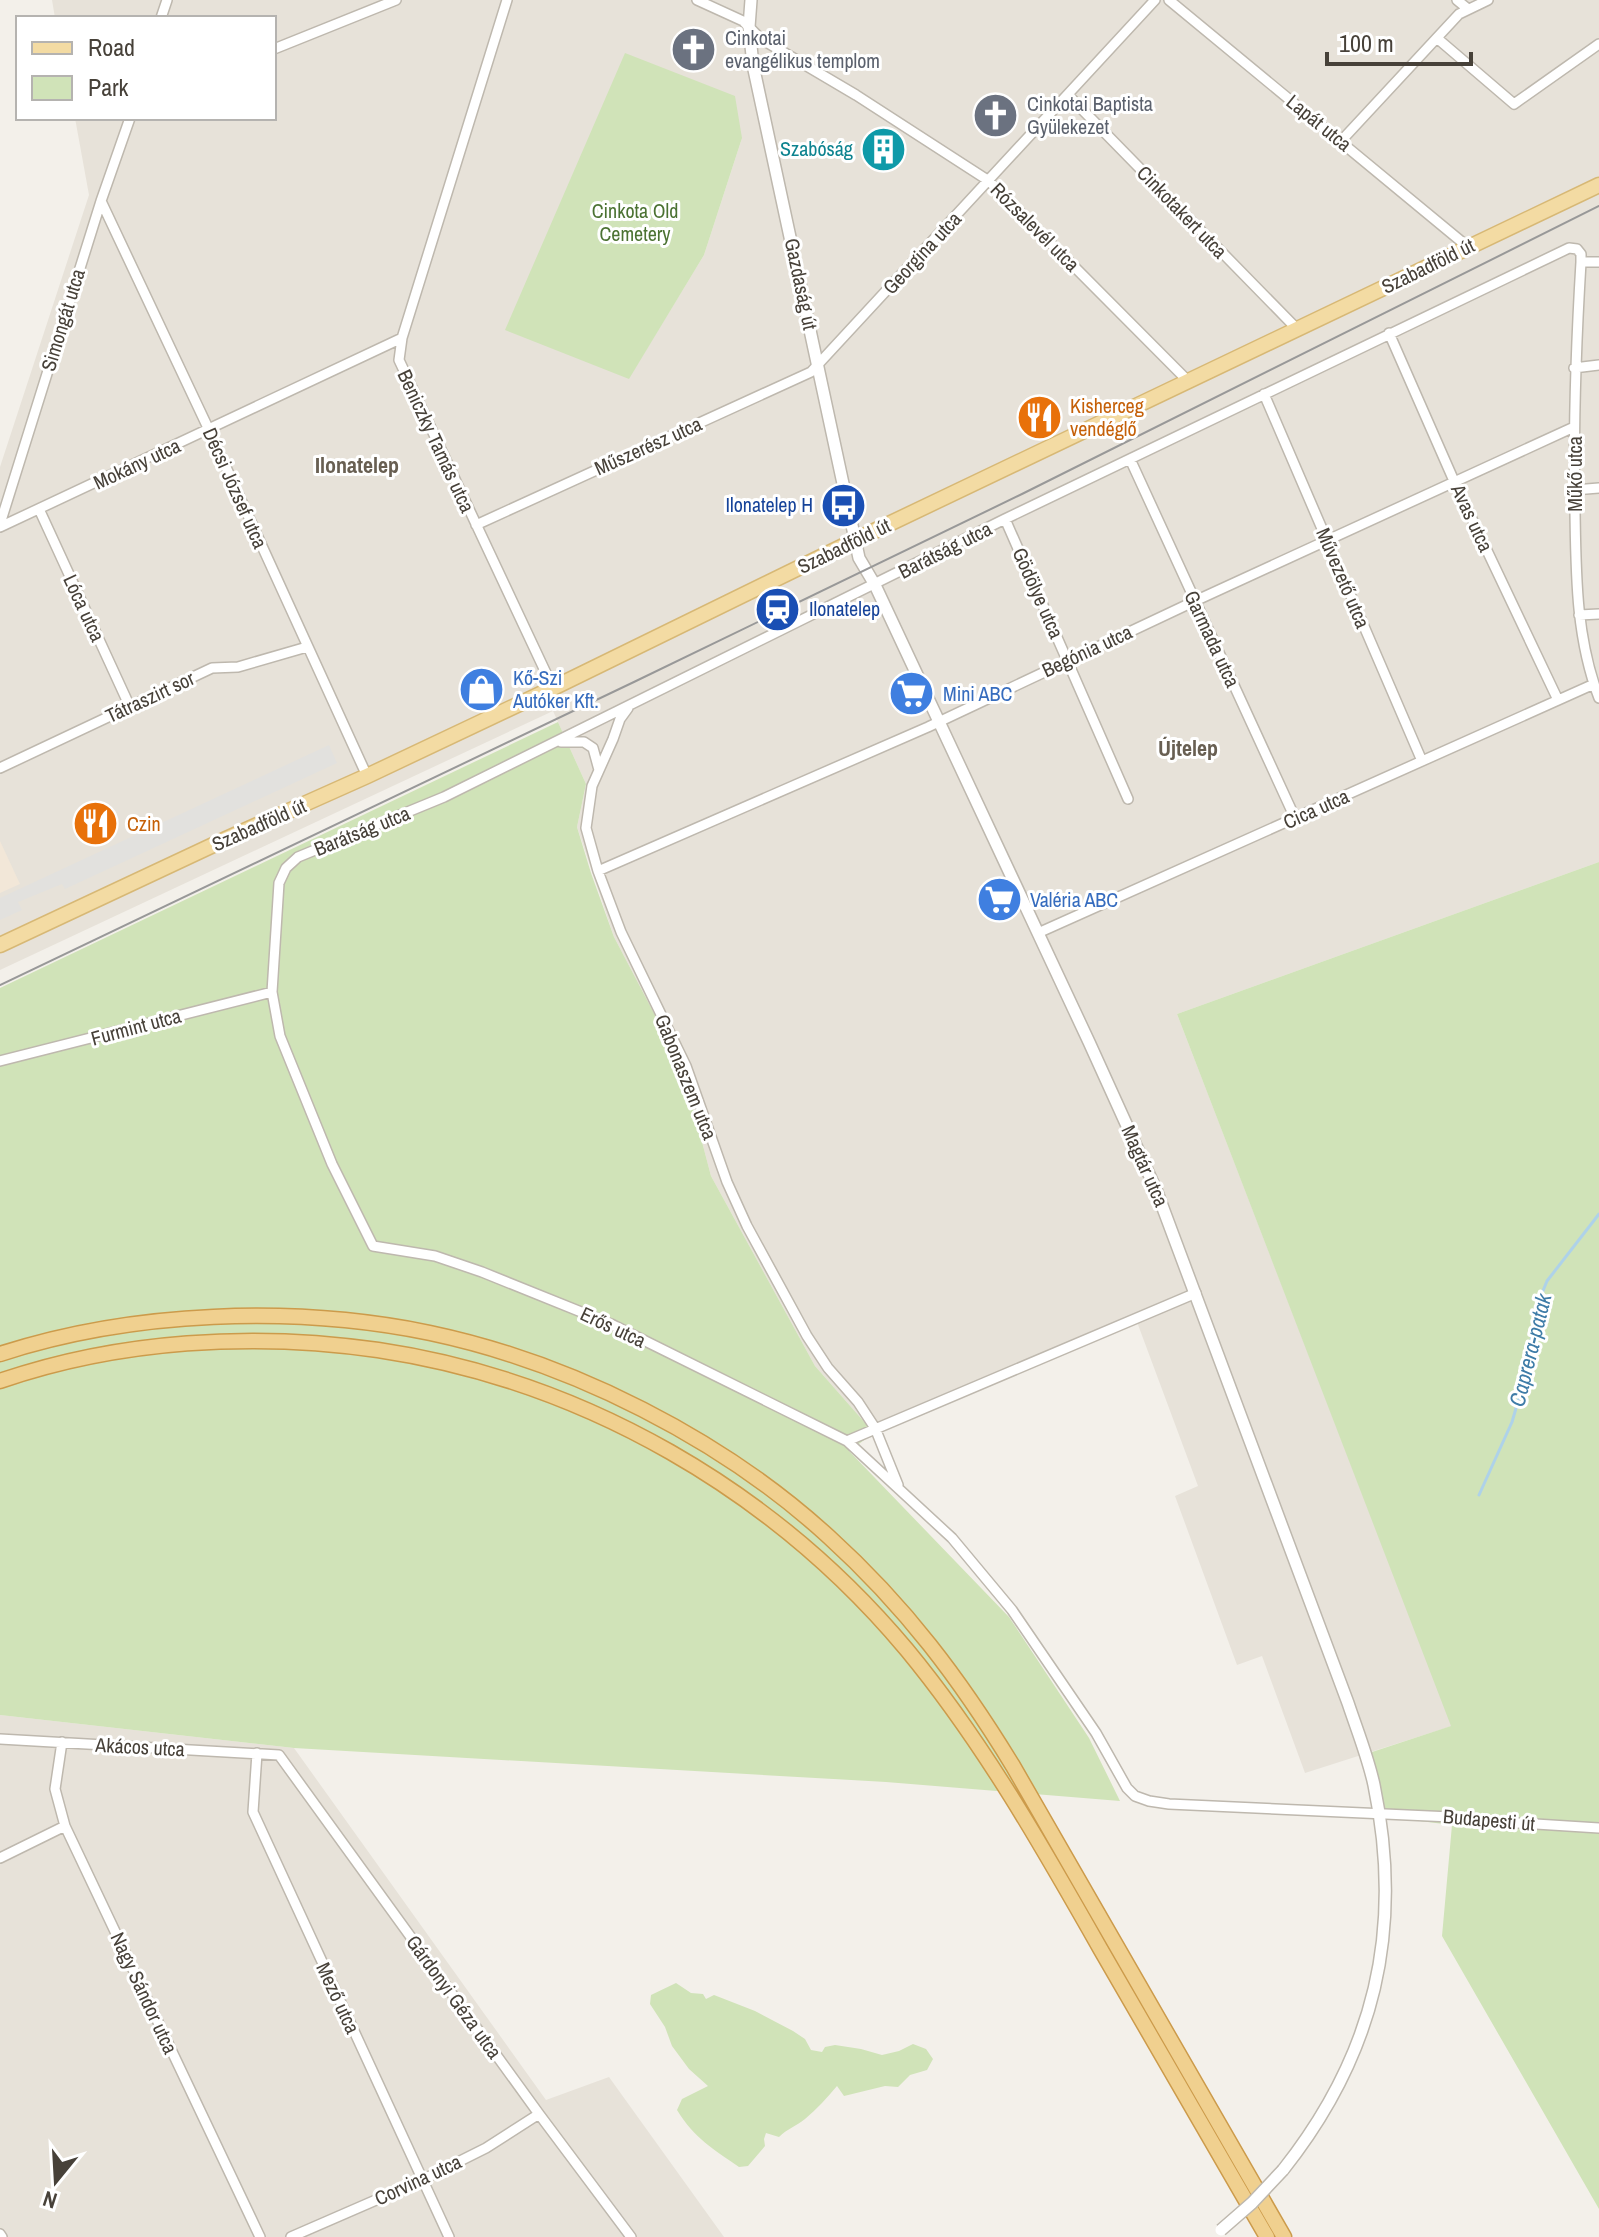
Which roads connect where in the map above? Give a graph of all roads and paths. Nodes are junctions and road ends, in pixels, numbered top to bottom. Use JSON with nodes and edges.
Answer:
{"nodes":[{"id":1,"x":507,"y":0,"type":"edge"},
{"id":2,"x":697,"y":0,"type":"edge"},
{"id":3,"x":751,"y":0,"type":"edge"},
{"id":4,"x":1155,"y":0,"type":"edge"},
{"id":5,"x":1169,"y":0,"type":"edge"},
{"id":6,"x":1457,"y":0,"type":"edge"},
{"id":7,"x":1488,"y":0,"type":"edge"},
{"id":8,"x":392,"y":1,"type":"edge"},
{"id":9,"x":1468,"y":9,"type":"junction"},
{"id":10,"x":749,"y":27,"type":"junction"},
{"id":11,"x":1438,"y":39,"type":"junction"},
{"id":12,"x":1599,"y":44,"type":"edge"},
{"id":13,"x":276,"y":48,"type":"edge"},
{"id":14,"x":1068,"y":95,"type":"junction"},
{"id":15,"x":129,"y":120,"type":"edge"},
{"id":16,"x":1341,"y":141,"type":"junction"},
{"id":17,"x":989,"y":181,"type":"junction"},
{"id":18,"x":1599,"y":185,"type":"edge"},
{"id":19,"x":101,"y":201,"type":"junction"},
{"id":20,"x":1468,"y":247,"type":"junction"},
{"id":21,"x":1577,"y":249,"type":"joint"},
{"id":22,"x":1581,"y":262,"type":"junction"},
{"id":23,"x":1599,"y":262,"type":"edge"},
{"id":24,"x":1297,"y":329,"type":"junction"},
{"id":25,"x":1389,"y":333,"type":"junction"},
{"id":26,"x":402,"y":338,"type":"junction"},
{"id":27,"x":818,"y":364,"type":"junction"},
{"id":28,"x":1599,"y":365,"type":"edge"},
{"id":29,"x":1574,"y":368,"type":"junction"},
{"id":30,"x":1188,"y":381,"type":"junction"},
{"id":31,"x":1264,"y":394,"type":"junction"},
{"id":32,"x":1574,"y":427,"type":"junction"},
{"id":33,"x":209,"y":430,"type":"junction"},
{"id":34,"x":1130,"y":459,"type":"junction"},
{"id":35,"x":1454,"y":481,"type":"junction"},
{"id":36,"x":1599,"y":488,"type":"edge"},
{"id":37,"x":1574,"y":490,"type":"junction"},
{"id":38,"x":39,"y":509,"type":"junction"},
{"id":39,"x":1005,"y":519,"type":"junction"},
{"id":40,"x":0,"y":525,"type":"edge"},
{"id":41,"x":476,"y":525,"type":"junction"},
{"id":42,"x":855,"y":540,"type":"junction"},
{"id":43,"x":1327,"y":540,"type":"junction"},
{"id":44,"x":875,"y":585,"type":"junction"},
{"id":45,"x":1195,"y":601,"type":"junction"},
{"id":46,"x":1599,"y":614,"type":"edge"},
{"id":47,"x":1579,"y":615,"type":"junction"},
{"id":48,"x":307,"y":647,"type":"junction"},
{"id":49,"x":1067,"y":660,"type":"junction"},
{"id":50,"x":1594,"y":684,"type":"junction"},
{"id":51,"x":553,"y":688,"type":"junction"},
{"id":52,"x":1599,"y":698,"type":"edge"},
{"id":53,"x":1558,"y":700,"type":"junction"},
{"id":54,"x":630,"y":705,"type":"junction"},
{"id":55,"x":130,"y":707,"type":"junction"},
{"id":56,"x":938,"y":720,"type":"junction"},
{"id":57,"x":553,"y":743,"type":"junction"},
{"id":58,"x":1422,"y":761,"type":"junction"},
{"id":59,"x":0,"y":768,"type":"edge"},
{"id":60,"x":599,"y":770,"type":"junction"},
{"id":61,"x":367,"y":776,"type":"junction"},
{"id":62,"x":1128,"y":799,"type":"dead end"},
{"id":63,"x":1295,"y":818,"type":"junction"},
{"id":64,"x":598,"y":871,"type":"junction"},
{"id":65,"x":279,"y":883,"type":"joint"},
{"id":66,"x":1038,"y":933,"type":"junction"},
{"id":67,"x":0,"y":945,"type":"edge"},
{"id":68,"x":272,"y":992,"type":"junction"},
{"id":69,"x":0,"y":1061,"type":"edge"},
{"id":70,"x":1196,"y":1293,"type":"junction"},
{"id":71,"x":0,"y":1354,"type":"edge"},
{"id":72,"x":0,"y":1381,"type":"edge"},
{"id":73,"x":875,"y":1428,"type":"junction"},
{"id":74,"x":847,"y":1441,"type":"junction"},
{"id":75,"x":899,"y":1489,"type":"junction"},
{"id":76,"x":0,"y":1739,"type":"edge"},
{"id":77,"x":62,"y":1742,"type":"junction"},
{"id":78,"x":257,"y":1753,"type":"junction"},
{"id":79,"x":279,"y":1755,"type":"joint"},
{"id":80,"x":1379,"y":1813,"type":"junction"},
{"id":81,"x":65,"y":1826,"type":"junction"},
{"id":82,"x":1599,"y":1828,"type":"edge"},
{"id":83,"x":0,"y":1858,"type":"edge"},
{"id":84,"x":539,"y":2114,"type":"junction"},
{"id":85,"x":422,"y":2180,"type":"junction"},
{"id":86,"x":1216,"y":2234,"type":"edge"},
{"id":87,"x":260,"y":2237,"type":"edge"},
{"id":88,"x":291,"y":2237,"type":"edge"},
{"id":89,"x":449,"y":2237,"type":"edge"},
{"id":90,"x":631,"y":2237,"type":"edge"},
{"id":91,"x":1267,"y":2237,"type":"edge"},
{"id":92,"x":1284,"y":2237,"type":"edge"}],
"edges":[{"from":1,"to":26,"type":"street","name":"Beniczky Tamás utca"},
{"from":2,"to":10,"type":"street","name":"Rózsalevél utca"},
{"from":3,"to":10,"type":"street","name":"Gazdaság út"},
{"from":4,"to":14,"type":"street","name":"Georgina utca"},
{"from":5,"to":16,"type":"street","name":"Lapát utca"},
{"from":6,"to":9,"type":"street"},
{"from":7,"to":9,"type":"street"},
{"from":8,"to":13,"type":"street"},
{"from":9,"to":11,"type":"street"},
{"from":10,"to":17,"type":"street","name":"Rózsalevél utca"},
{"from":10,"to":27,"type":"street","name":"Gazdaság út"},
{"from":11,"to":12,"type":"street"},
{"from":11,"to":16,"type":"street"},
{"from":14,"to":17,"type":"street","name":"Georgina utca"},
{"from":14,"to":24,"type":"street","name":"Cinkotakert utca"},
{"from":15,"to":19,"type":"street","name":"Simongát utca"},
{"from":16,"to":20,"type":"street","name":"Lapát utca"},
{"from":17,"to":27,"type":"street","name":"Georgina utca"},
{"from":17,"to":30,"type":"street","name":"Rózsalevél utca"},
{"from":18,"to":20,"type":"main road","name":"Szabadföld út"},
{"from":19,"to":33,"type":"street","name":"Décsi József utca"},
{"from":19,"to":40,"type":"street","name":"Simongát utca"},
{"from":20,"to":24,"type":"main road","name":"Szabadföld út"},
{"from":21,"to":22,"type":"street","name":"Műkő utca"},
{"from":21,"to":25,"type":"street","name":"Barátság utca"},
{"from":22,"to":23,"type":"street"},
{"from":22,"to":29,"type":"street","name":"Műkő utca"},
{"from":24,"to":30,"type":"main road","name":"Szabadföld út"},
{"from":25,"to":31,"type":"street","name":"Barátság utca"},
{"from":25,"to":35,"type":"street","name":"Avas utca"},
{"from":26,"to":33,"type":"street","name":"Mokány utca"},
{"from":26,"to":41,"type":"street","name":"Beniczky Tamás utca"},
{"from":27,"to":41,"type":"street","name":"Műszerész utca"},
{"from":27,"to":42,"type":"street","name":"Gazdaság út"},
{"from":28,"to":29,"type":"street"},
{"from":29,"to":32,"type":"street","name":"Műkő utca"},
{"from":30,"to":42,"type":"main road","name":"Szabadföld út"},
{"from":31,"to":34,"type":"street","name":"Barátság utca"},
{"from":31,"to":43,"type":"street","name":"Művezető utca"},
{"from":32,"to":35,"type":"street","name":"Begónia utca"},
{"from":32,"to":37,"type":"street","name":"Műkő utca"},
{"from":33,"to":38,"type":"street","name":"Mokány utca"},
{"from":33,"to":48,"type":"street","name":"Décsi József utca"},
{"from":34,"to":39,"type":"street","name":"Barátság utca"},
{"from":34,"to":45,"type":"street","name":"Garmada utca"},
{"from":35,"to":43,"type":"street","name":"Begónia utca"},
{"from":35,"to":53,"type":"street","name":"Avas utca"},
{"from":36,"to":37,"type":"street"},
{"from":37,"to":47,"type":"street","name":"Műkő utca"},
{"from":38,"to":40,"type":"street","name":"Mokány utca"},
{"from":38,"to":55,"type":"street","name":"Lóca utca"},
{"from":39,"to":44,"type":"street","name":"Barátság utca"},
{"from":39,"to":49,"type":"street","name":"Gödölye utca"},
{"from":41,"to":51,"type":"street","name":"Beniczky Tamás utca"},
{"from":42,"to":44,"type":"street","name":"Magtár utca"},
{"from":42,"to":51,"type":"main road","name":"Szabadföld út"},
{"from":43,"to":45,"type":"street","name":"Begónia utca"},
{"from":43,"to":58,"type":"street","name":"Művezető utca"},
{"from":44,"to":54,"type":"street","name":"Barátság utca"},
{"from":44,"to":56,"type":"street","name":"Magtár utca"},
{"from":45,"to":49,"type":"street","name":"Begónia utca"},
{"from":45,"to":63,"type":"street","name":"Garmada utca"},
{"from":46,"to":47,"type":"street"},
{"from":47,"to":50,"type":"street","name":"Műkő utca"},
{"from":48,"to":55,"type":"street","name":"Tátraszirt sor"},
{"from":48,"to":61,"type":"street","name":"Décsi József utca"},
{"from":49,"to":56,"type":"street","name":"Begónia utca"},
{"from":49,"to":62,"type":"street","name":"Gödölye utca"},
{"from":50,"to":52,"type":"street","name":"Műkő utca"},
{"from":50,"to":53,"type":"street","name":"Cica utca"},
{"from":51,"to":61,"type":"main road","name":"Szabadföld út"},
{"from":53,"to":58,"type":"street","name":"Cica utca"},
{"from":54,"to":57,"type":"street","name":"Barátság utca"},
{"from":54,"to":60,"type":"street","name":"Gabonaszem utca"},
{"from":55,"to":59,"type":"street","name":"Tátraszirt sor"},
{"from":56,"to":64,"type":"street","name":"Begónia utca"},
{"from":56,"to":66,"type":"street","name":"Magtár utca"},
{"from":57,"to":60,"type":"street"},
{"from":57,"to":65,"type":"street","name":"Barátság utca"},
{"from":58,"to":63,"type":"street","name":"Cica utca"},
{"from":60,"to":64,"type":"street","name":"Gabonaszem utca"},
{"from":61,"to":67,"type":"main road","name":"Szabadföld út"},
{"from":63,"to":66,"type":"street","name":"Cica utca"},
{"from":64,"to":73,"type":"street","name":"Gabonaszem utca"},
{"from":65,"to":68,"type":"street","name":"Erős utca"},
{"from":66,"to":70,"type":"street","name":"Magtár utca"},
{"from":68,"to":69,"type":"street","name":"Furmint utca"},
{"from":68,"to":74,"type":"street","name":"Erős utca"},
{"from":70,"to":73,"type":"street"},
{"from":70,"to":80,"type":"street","name":"Magtár utca"},
{"from":71,"to":92,"type":"highway"},
{"from":72,"to":91,"type":"highway"},
{"from":73,"to":74,"type":"street"},
{"from":73,"to":75,"type":"street","name":"Gabonaszem utca"},
{"from":74,"to":75,"type":"street"},
{"from":75,"to":80,"type":"street","name":"Budapesti út"},
{"from":76,"to":77,"type":"street","name":"Akácos utca"},
{"from":77,"to":78,"type":"street","name":"Akácos utca"},
{"from":77,"to":81,"type":"street","name":"Nagy Sándor utca"},
{"from":78,"to":79,"type":"street","name":"Akácos utca"},
{"from":78,"to":85,"type":"street","name":"Mező utca"},
{"from":79,"to":84,"type":"street","name":"Gárdonyi Géza utca"},
{"from":80,"to":82,"type":"street","name":"Budapesti út"},
{"from":80,"to":86,"type":"street","name":"Magtár utca","bridge":true},
{"from":81,"to":83,"type":"street"},
{"from":81,"to":87,"type":"street","name":"Nagy Sándor utca"},
{"from":84,"to":85,"type":"street","name":"Corvina utca"},
{"from":84,"to":90,"type":"street","name":"Gárdonyi Géza utca"},
{"from":85,"to":88,"type":"street","name":"Corvina utca"},
{"from":85,"to":89,"type":"street","name":"Mező utca"}]}
